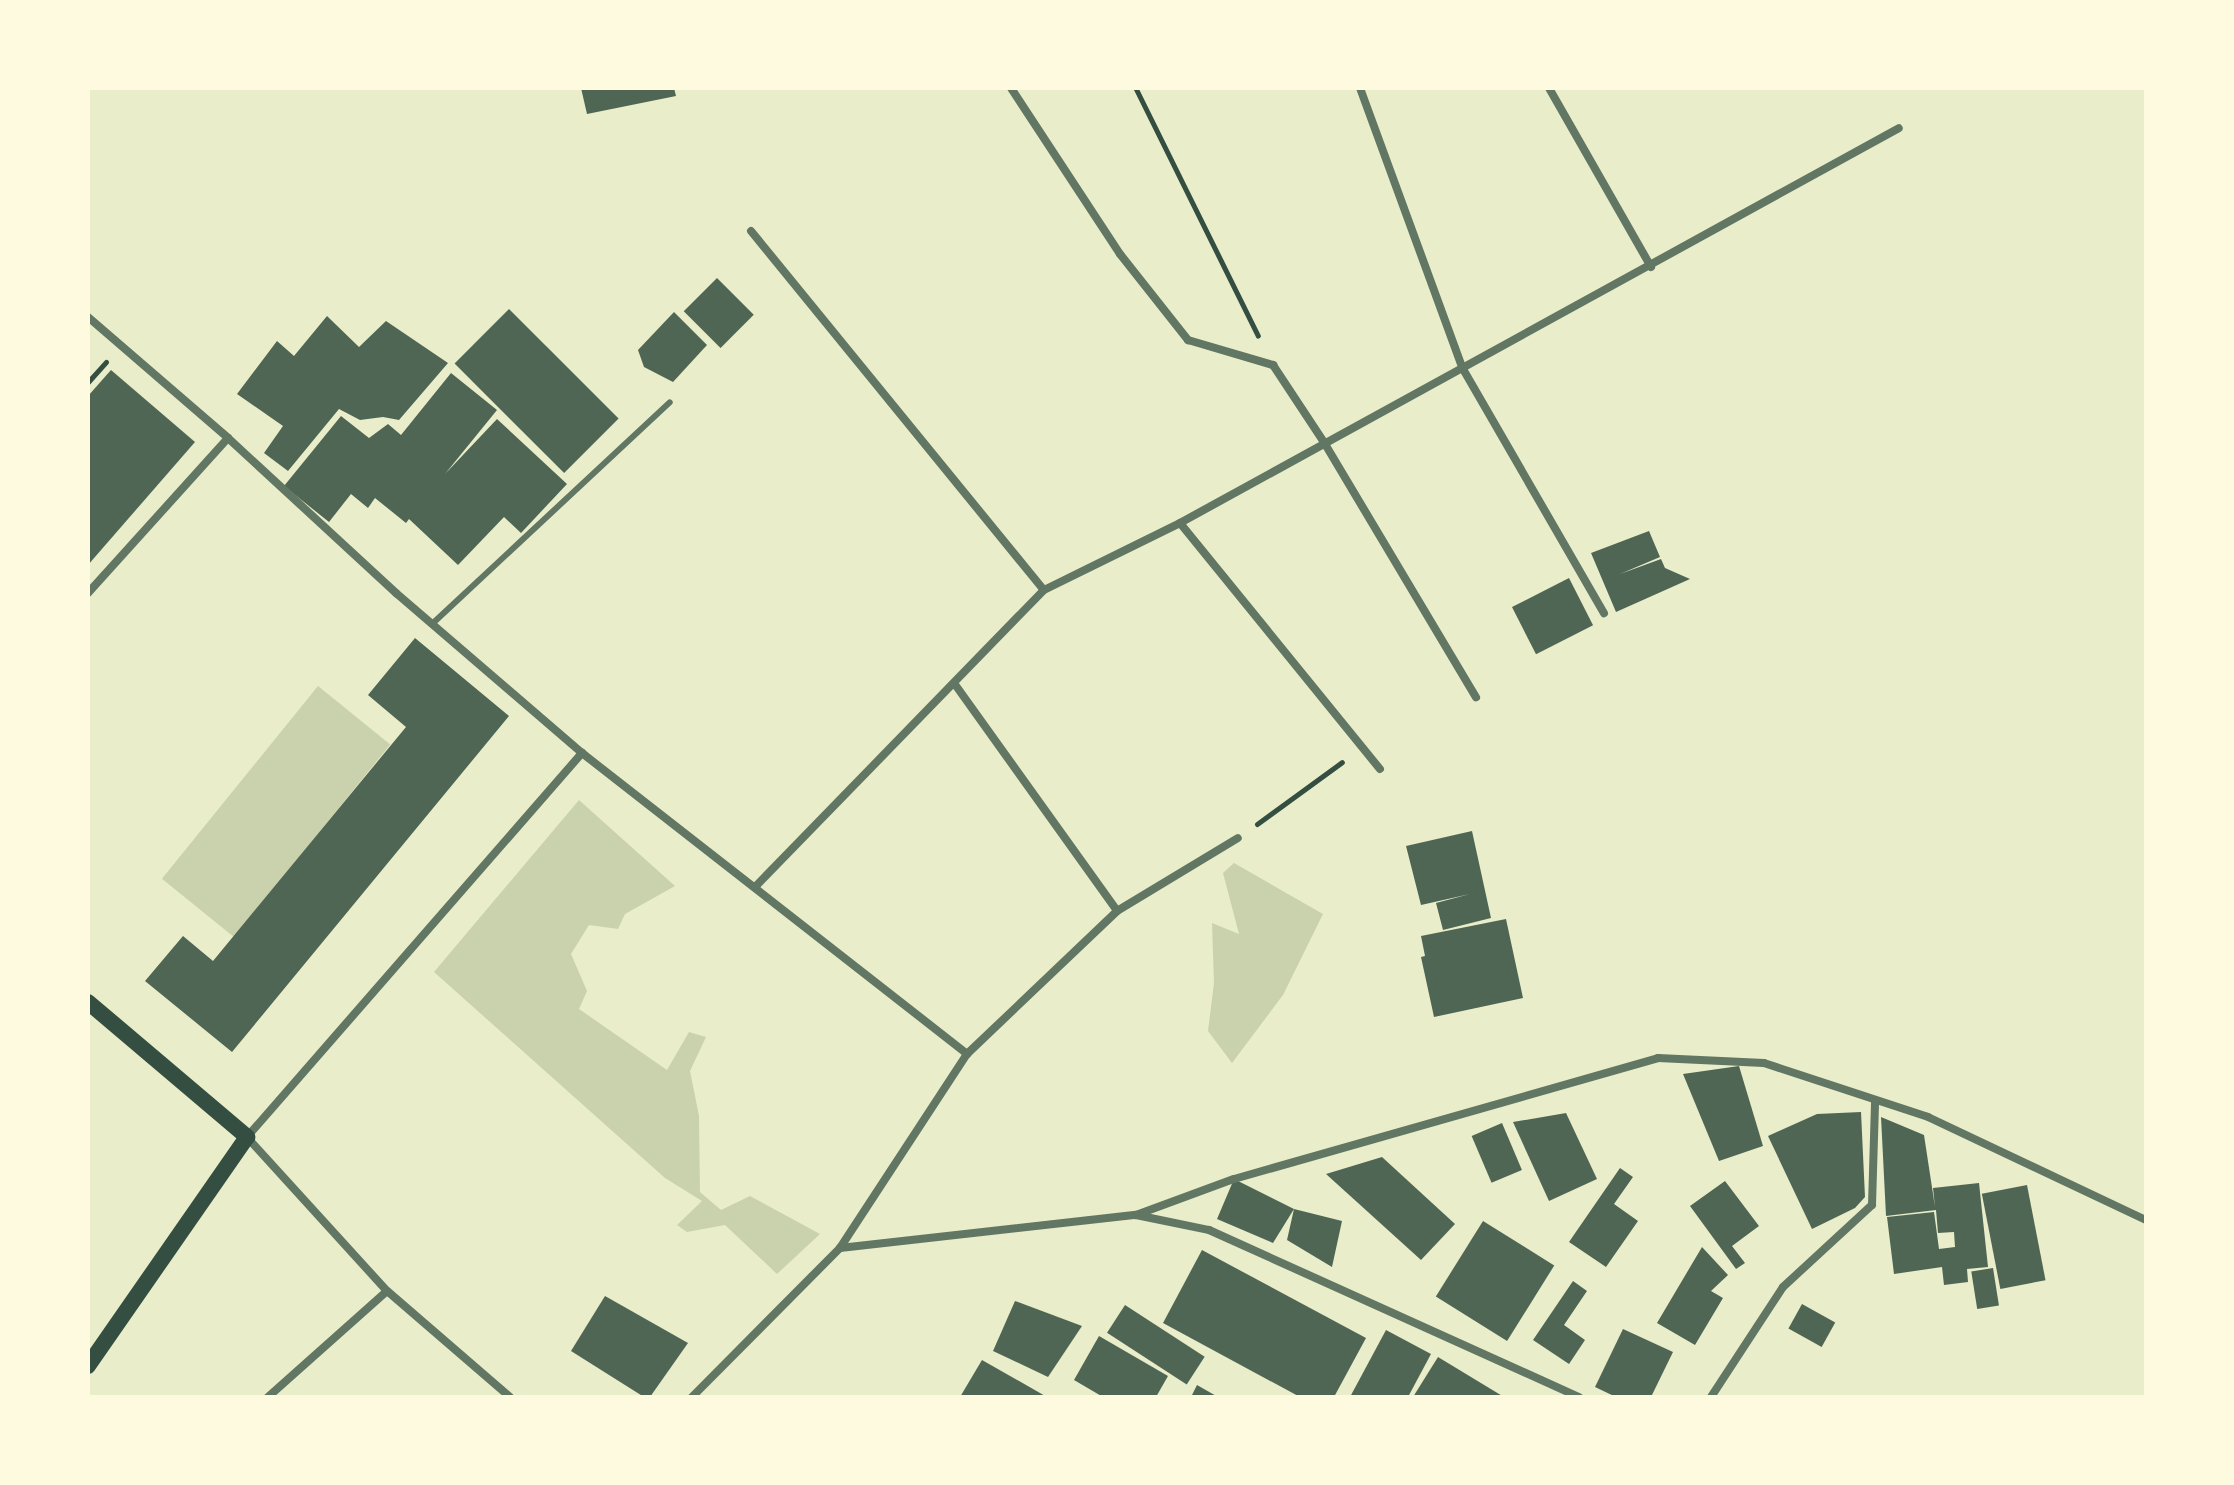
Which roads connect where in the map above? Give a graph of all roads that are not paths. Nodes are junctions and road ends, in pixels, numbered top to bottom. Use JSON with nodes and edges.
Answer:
{"nodes":[{"id":1,"x":1011,"y":88,"type":"edge"},
{"id":2,"x":1360,"y":88,"type":"edge"},
{"id":3,"x":1549,"y":88,"type":"edge"},
{"id":4,"x":1899,"y":128,"type":"dead end"},
{"id":5,"x":751,"y":231,"type":"dead end"},
{"id":6,"x":1651,"y":267,"type":"junction"},
{"id":7,"x":88,"y":317,"type":"edge"},
{"id":8,"x":1463,"y":369,"type":"junction"},
{"id":9,"x":670,"y":402,"type":"dead end"},
{"id":10,"x":228,"y":438,"type":"junction"},
{"id":11,"x":1325,"y":444,"type":"junction"},
{"id":12,"x":1180,"y":523,"type":"junction"},
{"id":13,"x":1044,"y":590,"type":"junction"},
{"id":14,"x":88,"y":593,"type":"edge"},
{"id":15,"x":1604,"y":613,"type":"dead end"},
{"id":16,"x":432,"y":624,"type":"junction"},
{"id":17,"x":954,"y":683,"type":"junction"},
{"id":18,"x":1476,"y":697,"type":"dead end"},
{"id":19,"x":582,"y":753,"type":"junction"},
{"id":20,"x":1380,"y":769,"type":"dead end"},
{"id":21,"x":1238,"y":838,"type":"road end"},
{"id":22,"x":756,"y":886,"type":"junction"},
{"id":23,"x":1117,"y":911,"type":"junction"},
{"id":24,"x":88,"y":1002,"type":"edge"},
{"id":25,"x":967,"y":1054,"type":"junction"},
{"id":26,"x":1875,"y":1102,"type":"junction"},
{"id":27,"x":247,"y":1137,"type":"junction"},
{"id":28,"x":1136,"y":1215,"type":"junction"},
{"id":29,"x":2146,"y":1220,"type":"edge"},
{"id":30,"x":840,"y":1248,"type":"junction"},
{"id":31,"x":387,"y":1291,"type":"junction"},
{"id":32,"x":88,"y":1366,"type":"edge"},
{"id":33,"x":268,"y":1397,"type":"edge"},
{"id":34,"x":510,"y":1397,"type":"edge"},
{"id":35,"x":692,"y":1397,"type":"edge"},
{"id":36,"x":1579,"y":1397,"type":"edge"},
{"id":37,"x":1711,"y":1397,"type":"edge"}],
"edges":[{"from":1,"to":11,"type":"street"},
{"from":2,"to":8,"type":"street"},
{"from":3,"to":6,"type":"street"},
{"from":4,"to":6,"type":"street"},
{"from":5,"to":13,"type":"street"},
{"from":6,"to":8,"type":"street"},
{"from":7,"to":10,"type":"street"},
{"from":8,"to":11,"type":"street"},
{"from":8,"to":15,"type":"street"},
{"from":9,"to":16,"type":"lane"},
{"from":10,"to":14,"type":"street"},
{"from":10,"to":16,"type":"street"},
{"from":11,"to":12,"type":"street"},
{"from":11,"to":18,"type":"street"},
{"from":12,"to":13,"type":"street"},
{"from":12,"to":20,"type":"street"},
{"from":13,"to":17,"type":"street"},
{"from":16,"to":19,"type":"street"},
{"from":17,"to":22,"type":"street"},
{"from":17,"to":23,"type":"street"},
{"from":19,"to":22,"type":"street"},
{"from":19,"to":27,"type":"street"},
{"from":21,"to":23,"type":"street"},
{"from":22,"to":25,"type":"street"},
{"from":23,"to":25,"type":"street"},
{"from":24,"to":27,"type":"main road"},
{"from":25,"to":30,"type":"street"},
{"from":26,"to":28,"type":"street"},
{"from":26,"to":29,"type":"street"},
{"from":26,"to":37,"type":"street"},
{"from":27,"to":31,"type":"street"},
{"from":27,"to":32,"type":"main road"},
{"from":28,"to":30,"type":"street"},
{"from":28,"to":36,"type":"street"},
{"from":30,"to":35,"type":"street"},
{"from":31,"to":33,"type":"street"},
{"from":31,"to":34,"type":"street"}]}
